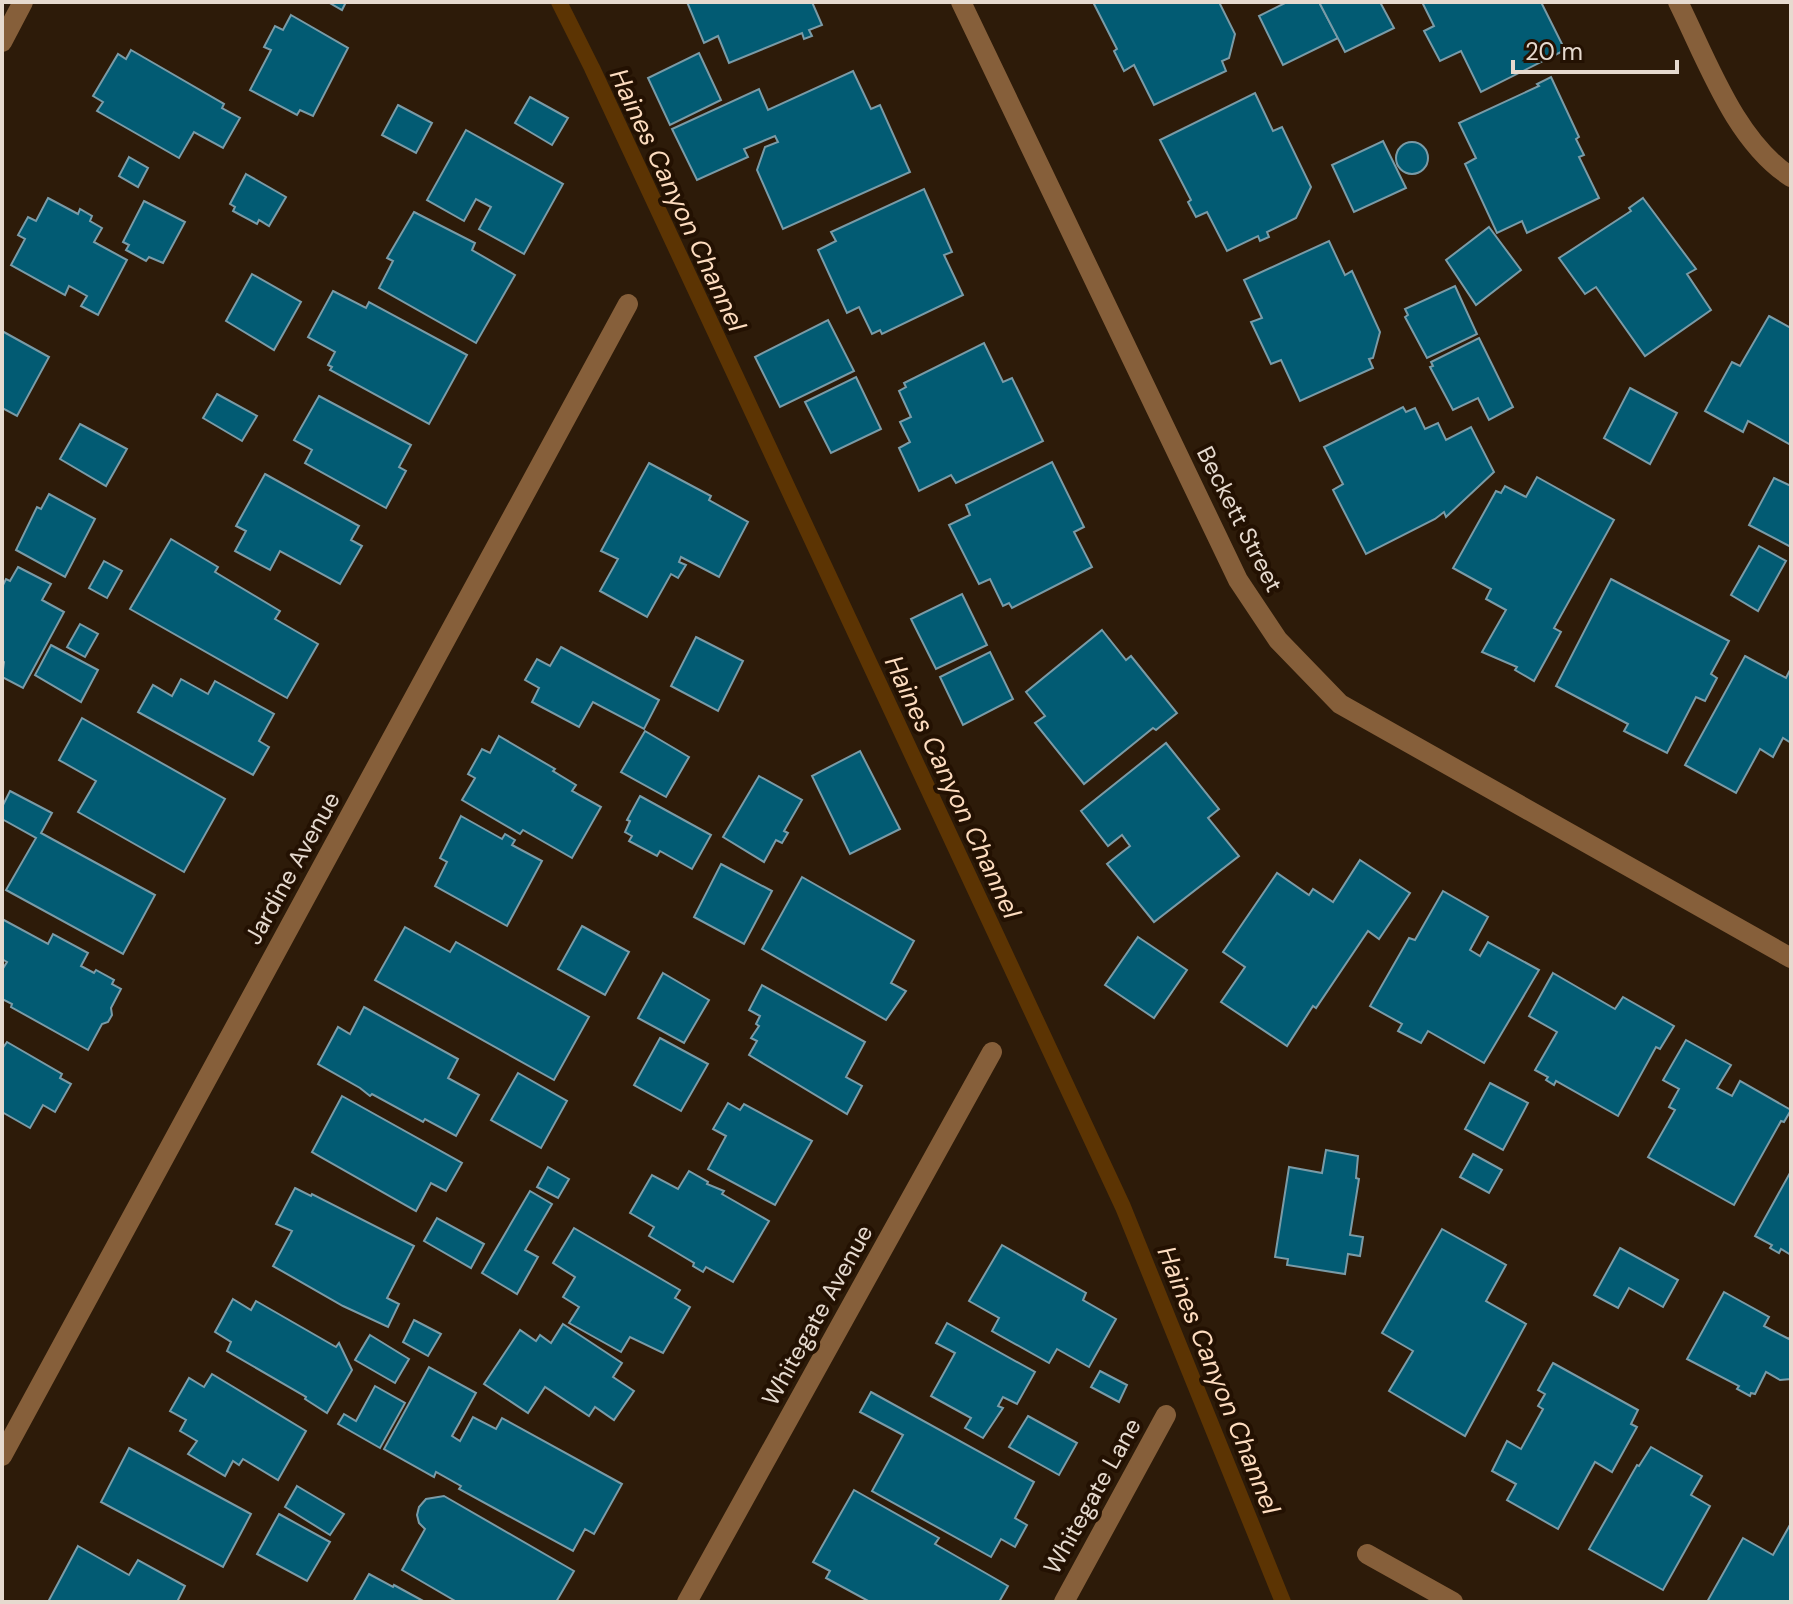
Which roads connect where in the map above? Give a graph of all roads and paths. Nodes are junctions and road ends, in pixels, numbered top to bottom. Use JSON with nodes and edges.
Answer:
{"nodes":[{"id":1,"x":23,"y":2,"type":"edge"},
{"id":2,"x":961,"y":2,"type":"edge"},
{"id":3,"x":1678,"y":2,"type":"edge"},
{"id":4,"x":2,"y":42,"type":"edge"},
{"id":5,"x":1791,"y":177,"type":"edge"},
{"id":6,"x":628,"y":304,"type":"dead end"},
{"id":7,"x":1791,"y":958,"type":"edge"},
{"id":8,"x":992,"y":1052,"type":"dead end"},
{"id":9,"x":1166,"y":1415,"type":"dead end"},
{"id":10,"x":2,"y":1456,"type":"edge"},
{"id":11,"x":1367,"y":1554,"type":"dead end"},
{"id":12,"x":687,"y":1602,"type":"edge"},
{"id":13,"x":1064,"y":1602,"type":"edge"},
{"id":14,"x":1453,"y":1602,"type":"edge"}],
"edges":[{"from":1,"to":4,"type":"street"},
{"from":2,"to":7,"type":"street","name":"Beckett Street"},
{"from":3,"to":5,"type":"street"},
{"from":6,"to":10,"type":"street","name":"Jardine Avenue"},
{"from":8,"to":12,"type":"street","name":"Whitegate Avenue"},
{"from":9,"to":13,"type":"street","name":"Whitegate Lane"},
{"from":11,"to":14,"type":"street"}]}
